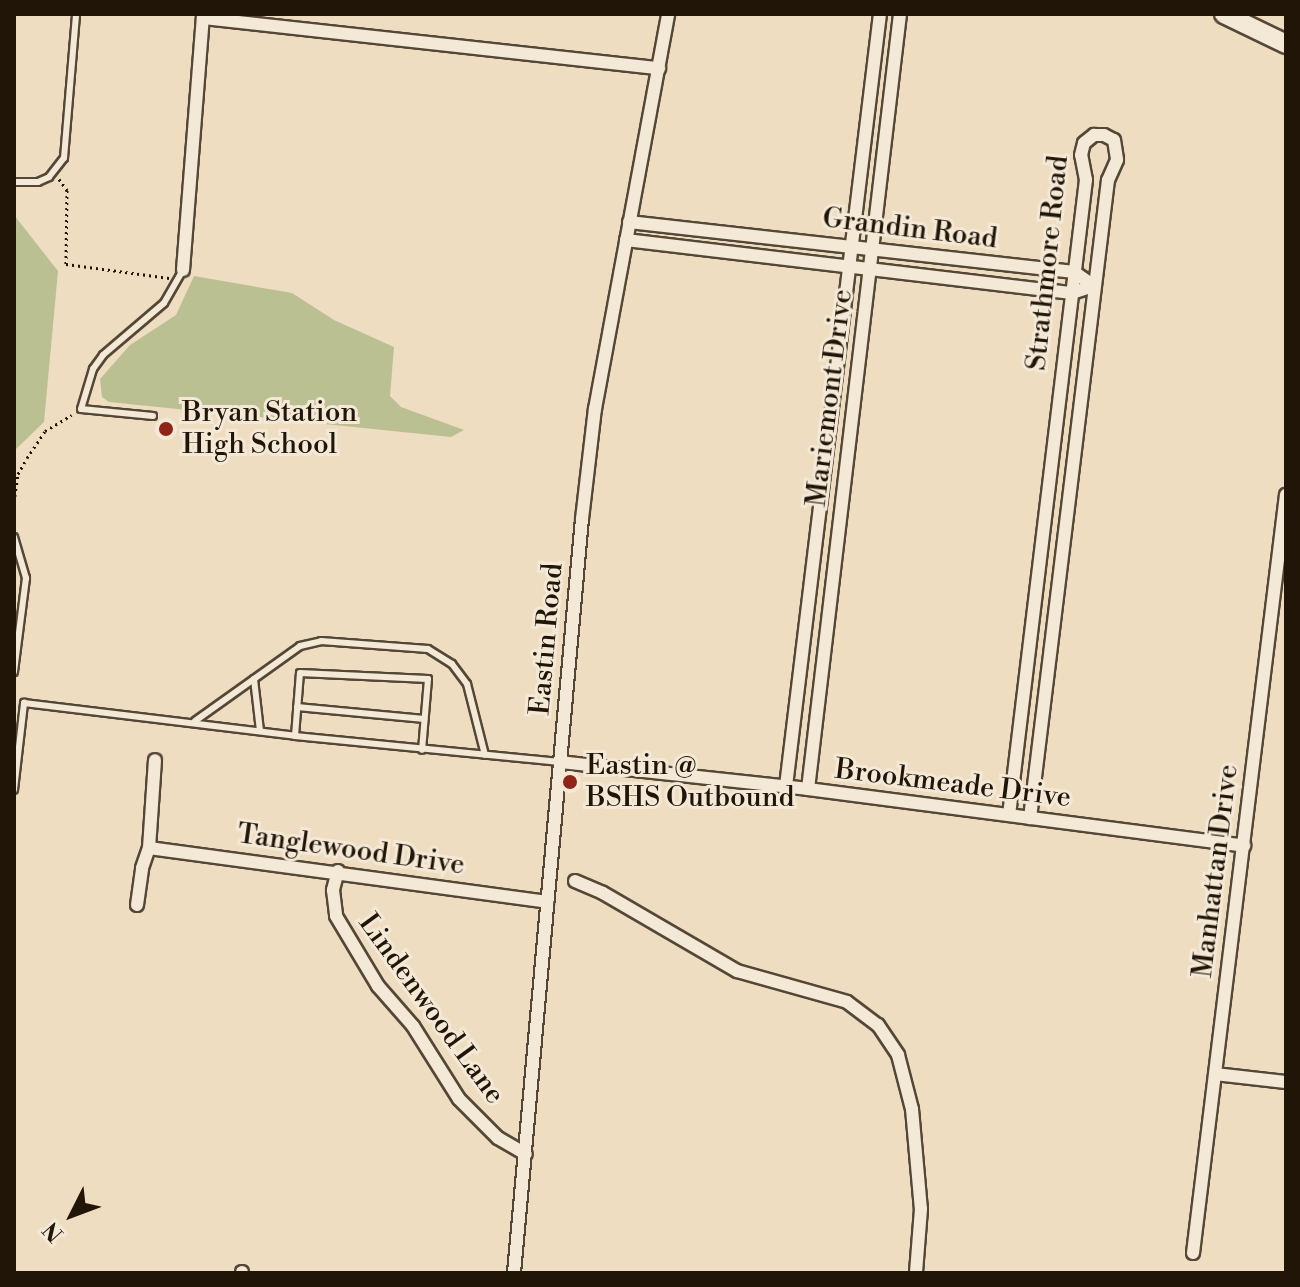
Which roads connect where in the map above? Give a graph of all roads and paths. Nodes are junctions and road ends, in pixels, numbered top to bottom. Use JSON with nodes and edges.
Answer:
{"nodes":[{"id":1,"x":76,"y":14,"type":"edge"},
{"id":2,"x":668,"y":14,"type":"edge"},
{"id":3,"x":880,"y":14,"type":"edge"},
{"id":4,"x":900,"y":14,"type":"edge"},
{"id":5,"x":1224,"y":14,"type":"edge"},
{"id":6,"x":203,"y":16,"type":"edge"},
{"id":7,"x":1286,"y":44,"type":"edge"},
{"id":8,"x":659,"y":68,"type":"junction"},
{"id":9,"x":58,"y":177,"type":"dead end"},
{"id":10,"x":14,"y":182,"type":"edge"},
{"id":11,"x":629,"y":222,"type":"junction"},
{"id":12,"x":626,"y":240,"type":"junction"},
{"id":13,"x":850,"y":246,"type":"junction"},
{"id":14,"x":872,"y":249,"type":"junction"},
{"id":15,"x":848,"y":267,"type":"junction"},
{"id":16,"x":870,"y":270,"type":"junction"},
{"id":17,"x":1074,"y":272,"type":"junction"},
{"id":18,"x":182,"y":274,"type":"junction"},
{"id":19,"x":1094,"y":286,"type":"junction"},
{"id":20,"x":1072,"y":293,"type":"junction"},
{"id":21,"x":81,"y":409,"type":"junction"},
{"id":22,"x":153,"y":416,"type":"dead end"},
{"id":23,"x":1286,"y":495,"type":"edge"},
{"id":24,"x":14,"y":502,"type":"edge"},
{"id":25,"x":14,"y":537,"type":"edge"},
{"id":26,"x":810,"y":567,"type":"junction"},
{"id":27,"x":833,"y":571,"type":"junction"},
{"id":28,"x":14,"y":672,"type":"edge"},
{"id":29,"x":254,"y":679,"type":"junction"},
{"id":30,"x":297,"y":707,"type":"junction"},
{"id":31,"x":14,"y":713,"type":"edge"},
{"id":32,"x":23,"y":713,"type":"junction"},
{"id":33,"x":424,"y":719,"type":"junction"},
{"id":34,"x":194,"y":722,"type":"junction"},
{"id":35,"x":260,"y":731,"type":"junction"},
{"id":36,"x":295,"y":736,"type":"junction"},
{"id":37,"x":422,"y":750,"type":"junction"},
{"id":38,"x":485,"y":755,"type":"junction"},
{"id":39,"x":155,"y":760,"type":"dead end"},
{"id":40,"x":560,"y":762,"type":"junction"},
{"id":41,"x":786,"y":786,"type":"junction"},
{"id":42,"x":808,"y":789,"type":"junction"},
{"id":43,"x":14,"y":790,"type":"edge"},
{"id":44,"x":1009,"y":815,"type":"junction"},
{"id":45,"x":1030,"y":818,"type":"junction"},
{"id":46,"x":1244,"y":846,"type":"junction"},
{"id":47,"x":149,"y":848,"type":"junction"},
{"id":48,"x":338,"y":871,"type":"junction"},
{"id":49,"x":575,"y":881,"type":"dead end"},
{"id":50,"x":547,"y":902,"type":"junction"},
{"id":51,"x":137,"y":905,"type":"dead end"},
{"id":52,"x":1215,"y":1074,"type":"junction"},
{"id":53,"x":1286,"y":1082,"type":"edge"},
{"id":54,"x":526,"y":1154,"type":"junction"},
{"id":55,"x":1193,"y":1253,"type":"dead end"},
{"id":56,"x":514,"y":1273,"type":"edge"},
{"id":57,"x":916,"y":1273,"type":"edge"}],
"edges":[{"from":1,"to":10,"type":"lane"},
{"from":2,"to":8,"type":"street","name":"Eastin Road"},
{"from":3,"to":13,"type":"street","name":"Mariemont Drive"},
{"from":4,"to":14,"type":"street","name":"Mariemont Drive"},
{"from":5,"to":7,"type":"main road"},
{"from":6,"to":8,"type":"street"},
{"from":6,"to":18,"type":"street"},
{"from":8,"to":11,"type":"street","name":"Eastin Road"},
{"from":9,"to":18,"type":"path"},
{"from":11,"to":12,"type":"street","name":"Eastin Road"},
{"from":11,"to":13,"type":"street","name":"Grandin Road"},
{"from":12,"to":15,"type":"street","name":"Grandin Road"},
{"from":12,"to":40,"type":"street","name":"Eastin Road"},
{"from":13,"to":14,"type":"street","name":"Grandin Road"},
{"from":13,"to":15,"type":"street","name":"Mariemont Drive"},
{"from":14,"to":16,"type":"street","name":"Mariemont Drive"},
{"from":14,"to":17,"type":"street","name":"Grandin Road"},
{"from":15,"to":16,"type":"street","name":"Grandin Road"},
{"from":15,"to":26,"type":"street","name":"Mariemont Drive"},
{"from":16,"to":20,"type":"street","name":"Grandin Road"},
{"from":16,"to":27,"type":"street","name":"Mariemont Drive"},
{"from":17,"to":19,"type":"street","name":"Grandin Road"},
{"from":17,"to":19,"type":"street","name":"Strathmore Road"},
{"from":17,"to":20,"type":"street","name":"Strathmore Road"},
{"from":18,"to":21,"type":"lane"},
{"from":19,"to":20,"type":"street","name":"Grandin Road"},
{"from":19,"to":45,"type":"street","name":"Strathmore Road"},
{"from":20,"to":44,"type":"street","name":"Strathmore Road"},
{"from":21,"to":22,"type":"lane"},
{"from":21,"to":24,"type":"path"},
{"from":23,"to":46,"type":"street","name":"Manhattan Drive"},
{"from":25,"to":28,"type":"lane"},
{"from":26,"to":27,"type":"street"},
{"from":26,"to":41,"type":"street","name":"Mariemont Drive"},
{"from":27,"to":42,"type":"street","name":"Mariemont Drive"},
{"from":29,"to":34,"type":"lane"},
{"from":29,"to":35,"type":"lane"},
{"from":29,"to":38,"type":"lane"},
{"from":30,"to":33,"type":"lane"},
{"from":30,"to":33,"type":"lane"},
{"from":30,"to":36,"type":"lane"},
{"from":31,"to":32,"type":"lane"},
{"from":32,"to":34,"type":"lane"},
{"from":32,"to":43,"type":"lane"},
{"from":33,"to":37,"type":"lane"},
{"from":34,"to":35,"type":"lane"},
{"from":35,"to":36,"type":"lane"},
{"from":36,"to":37,"type":"lane"},
{"from":37,"to":38,"type":"lane"},
{"from":38,"to":40,"type":"lane"},
{"from":39,"to":47,"type":"street"},
{"from":40,"to":41,"type":"street","name":"Brookmeade Drive"},
{"from":40,"to":50,"type":"street","name":"Eastin Road"},
{"from":41,"to":42,"type":"street","name":"Brookmeade Drive"},
{"from":42,"to":44,"type":"street","name":"Brookmeade Drive"},
{"from":44,"to":45,"type":"street","name":"Brookmeade Drive"},
{"from":45,"to":46,"type":"street","name":"Brookmeade Drive"},
{"from":46,"to":52,"type":"street","name":"Manhattan Drive"},
{"from":47,"to":48,"type":"street","name":"Tanglewood Drive"},
{"from":47,"to":51,"type":"street"},
{"from":48,"to":50,"type":"street","name":"Tanglewood Drive"},
{"from":48,"to":54,"type":"street","name":"Lindenwood Lane"},
{"from":49,"to":57,"type":"street"},
{"from":50,"to":54,"type":"street","name":"Eastin Road"},
{"from":52,"to":53,"type":"street"},
{"from":52,"to":55,"type":"street","name":"Manhattan Drive"},
{"from":54,"to":56,"type":"street","name":"Eastin Road"}]}
